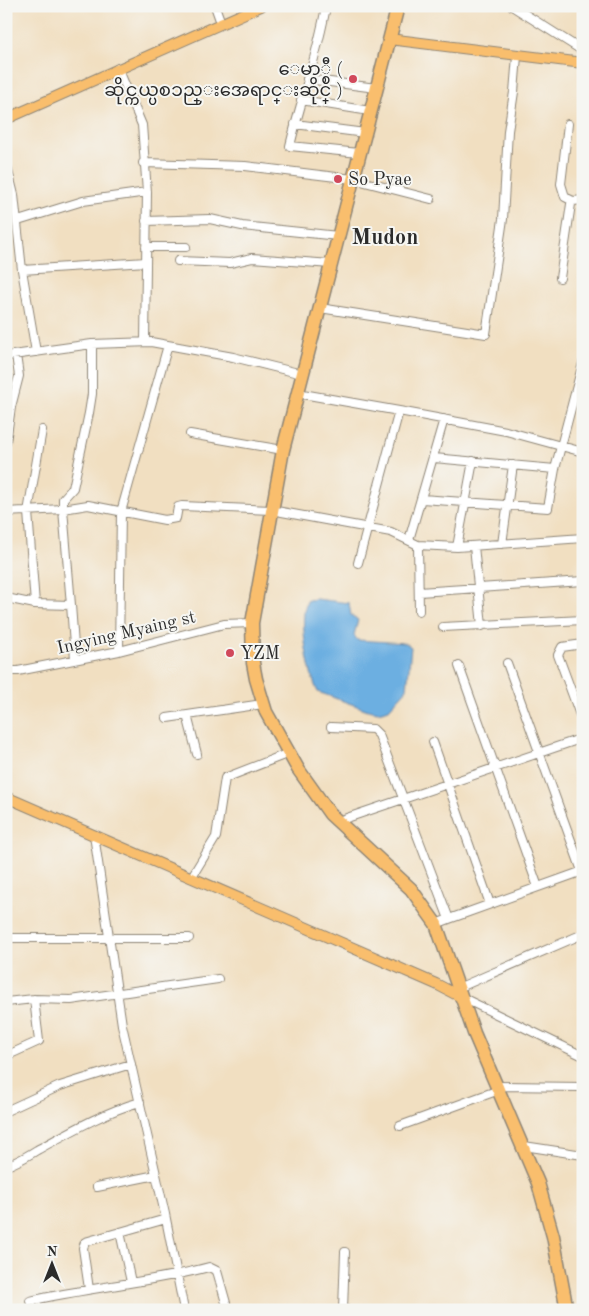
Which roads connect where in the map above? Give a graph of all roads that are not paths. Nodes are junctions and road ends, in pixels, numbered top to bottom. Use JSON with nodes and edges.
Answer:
{"nodes":[{"id":1,"x":215,"y":6,"type":"edge"},
{"id":2,"x":261,"y":6,"type":"edge"},
{"id":3,"x":326,"y":6,"type":"edge"},
{"id":4,"x":398,"y":6,"type":"edge"},
{"id":5,"x":512,"y":6,"type":"edge"},
{"id":6,"x":221,"y":23,"type":"junction"},
{"id":7,"x":388,"y":38,"type":"junction"},
{"id":8,"x":583,"y":51,"type":"edge"},
{"id":9,"x":517,"y":56,"type":"junction"},
{"id":10,"x":583,"y":63,"type":"edge"},
{"id":11,"x":118,"y":68,"type":"junction"},
{"id":12,"x":307,"y":79,"type":"junction"},
{"id":13,"x":376,"y":88,"type":"junction"},
{"id":14,"x":301,"y":100,"type":"junction"},
{"id":15,"x":370,"y":111,"type":"junction"},
{"id":16,"x":6,"y":119,"type":"edge"},
{"id":17,"x":295,"y":124,"type":"junction"},
{"id":18,"x":568,"y":124,"type":"dead end"},
{"id":19,"x":365,"y":133,"type":"junction"},
{"id":20,"x":360,"y":154,"type":"junction"},
{"id":21,"x":6,"y":163,"type":"edge"},
{"id":22,"x":143,"y":163,"type":"junction"},
{"id":23,"x":353,"y":179,"type":"junction"},
{"id":24,"x":147,"y":192,"type":"junction"},
{"id":25,"x":431,"y":199,"type":"dead end"},
{"id":26,"x":583,"y":200,"type":"edge"},
{"id":27,"x":573,"y":201,"type":"junction"},
{"id":28,"x":146,"y":220,"type":"junction"},
{"id":29,"x":18,"y":221,"type":"junction"},
{"id":30,"x":338,"y":236,"type":"junction"},
{"id":31,"x":146,"y":247,"type":"junction"},
{"id":32,"x":186,"y":247,"type":"dead end"},
{"id":33,"x":178,"y":261,"type":"dead end"},
{"id":34,"x":146,"y":262,"type":"junction"},
{"id":35,"x":331,"y":264,"type":"junction"},
{"id":36,"x":22,"y":270,"type":"junction"},
{"id":37,"x":560,"y":278,"type":"dead end"},
{"id":38,"x":320,"y":308,"type":"junction"},
{"id":39,"x":145,"y":342,"type":"junction"},
{"id":40,"x":92,"y":344,"type":"junction"},
{"id":41,"x":168,"y":345,"type":"junction"},
{"id":42,"x":36,"y":352,"type":"junction"},
{"id":43,"x":16,"y":355,"type":"junction"},
{"id":44,"x":6,"y":356,"type":"edge"},
{"id":45,"x":583,"y":363,"type":"edge"},
{"id":46,"x":302,"y":374,"type":"junction"},
{"id":47,"x":297,"y":392,"type":"junction"},
{"id":48,"x":399,"y":411,"type":"junction"},
{"id":49,"x":444,"y":419,"type":"junction"},
{"id":50,"x":42,"y":430,"type":"dead end"},
{"id":51,"x":190,"y":434,"type":"dead end"},
{"id":52,"x":6,"y":442,"type":"edge"},
{"id":53,"x":560,"y":448,"type":"junction"},
{"id":54,"x":283,"y":450,"type":"junction"},
{"id":55,"x":583,"y":452,"type":"edge"},
{"id":56,"x":434,"y":458,"type":"junction"},
{"id":57,"x":473,"y":461,"type":"junction"},
{"id":58,"x":513,"y":465,"type":"junction"},
{"id":59,"x":556,"y":469,"type":"junction"},
{"id":60,"x":422,"y":499,"type":"junction"},
{"id":61,"x":466,"y":503,"type":"junction"},
{"id":62,"x":507,"y":506,"type":"junction"},
{"id":63,"x":64,"y":509,"type":"junction"},
{"id":64,"x":272,"y":510,"type":"junction"},
{"id":65,"x":6,"y":512,"type":"edge"},
{"id":66,"x":28,"y":512,"type":"junction"},
{"id":67,"x":122,"y":512,"type":"junction"},
{"id":68,"x":367,"y":526,"type":"junction"},
{"id":69,"x":582,"y":537,"type":"edge"},
{"id":70,"x":409,"y":540,"type":"junction"},
{"id":71,"x":502,"y":544,"type":"junction"},
{"id":72,"x":418,"y":545,"type":"junction"},
{"id":73,"x":474,"y":546,"type":"junction"},
{"id":74,"x":457,"y":547,"type":"junction"},
{"id":75,"x":358,"y":563,"type":"dead end"},
{"id":76,"x":583,"y":581,"type":"edge"},
{"id":77,"x":479,"y":588,"type":"junction"},
{"id":78,"x":419,"y":592,"type":"junction"},
{"id":79,"x":6,"y":598,"type":"edge"},
{"id":80,"x":35,"y":604,"type":"junction"},
{"id":81,"x":71,"y":605,"type":"junction"},
{"id":82,"x":419,"y":611,"type":"dead end"},
{"id":83,"x":583,"y":620,"type":"edge"},
{"id":84,"x":252,"y":623,"type":"junction"},
{"id":85,"x":482,"y":626,"type":"junction"},
{"id":86,"x":444,"y":627,"type":"dead end"},
{"id":87,"x":583,"y":644,"type":"edge"},
{"id":88,"x":119,"y":651,"type":"junction"},
{"id":89,"x":75,"y":659,"type":"junction"},
{"id":90,"x":507,"y":662,"type":"dead end"},
{"id":91,"x":459,"y":666,"type":"dead end"},
{"id":92,"x":6,"y":671,"type":"edge"},
{"id":93,"x":263,"y":704,"type":"junction"},
{"id":94,"x":187,"y":715,"type":"junction"},
{"id":95,"x":167,"y":718,"type":"dead end"},
{"id":96,"x":583,"y":723,"type":"edge"},
{"id":97,"x":331,"y":727,"type":"dead end"},
{"id":98,"x":583,"y":738,"type":"edge"},
{"id":99,"x":433,"y":742,"type":"dead end"},
{"id":100,"x":289,"y":753,"type":"junction"},
{"id":101,"x":541,"y":753,"type":"junction"},
{"id":102,"x":198,"y":754,"type":"dead end"},
{"id":103,"x":496,"y":768,"type":"junction"},
{"id":104,"x":448,"y":785,"type":"junction"},
{"id":105,"x":6,"y":797,"type":"edge"},
{"id":106,"x":404,"y":800,"type":"junction"},
{"id":107,"x":338,"y":821,"type":"junction"},
{"id":108,"x":94,"y":835,"type":"junction"},
{"id":109,"x":582,"y":871,"type":"edge"},
{"id":110,"x":191,"y":878,"type":"junction"},
{"id":111,"x":538,"y":887,"type":"junction"},
{"id":112,"x":490,"y":904,"type":"junction"},
{"id":113,"x":449,"y":919,"type":"junction"},
{"id":114,"x":436,"y":924,"type":"junction"},
{"id":115,"x":583,"y":934,"type":"edge"},
{"id":116,"x":6,"y":938,"type":"edge"},
{"id":117,"x":109,"y":938,"type":"junction"},
{"id":118,"x":190,"y":938,"type":"dead end"},
{"id":119,"x":453,"y":974,"type":"junction"},
{"id":120,"x":218,"y":979,"type":"dead end"},
{"id":121,"x":436,"y":984,"type":"junction"},
{"id":122,"x":117,"y":992,"type":"junction"},
{"id":123,"x":459,"y":992,"type":"junction"},
{"id":124,"x":34,"y":999,"type":"junction"},
{"id":125,"x":6,"y":1002,"type":"edge"},
{"id":126,"x":6,"y":1056,"type":"edge"},
{"id":127,"x":583,"y":1056,"type":"edge"},
{"id":128,"x":131,"y":1064,"type":"junction"},
{"id":129,"x":583,"y":1087,"type":"edge"},
{"id":130,"x":498,"y":1088,"type":"junction"},
{"id":131,"x":140,"y":1102,"type":"junction"},
{"id":132,"x":6,"y":1111,"type":"edge"},
{"id":133,"x":400,"y":1126,"type":"dead end"},
{"id":134,"x":524,"y":1146,"type":"junction"},
{"id":135,"x":583,"y":1155,"type":"edge"},
{"id":136,"x":6,"y":1166,"type":"edge"},
{"id":137,"x":156,"y":1175,"type":"junction"},
{"id":138,"x":97,"y":1187,"type":"dead end"},
{"id":139,"x":166,"y":1219,"type":"junction"},
{"id":140,"x":120,"y":1232,"type":"junction"},
{"id":141,"x":345,"y":1252,"type":"dead end"},
{"id":142,"x":178,"y":1276,"type":"junction"},
{"id":143,"x":131,"y":1282,"type":"junction"},
{"id":144,"x":88,"y":1289,"type":"junction"},
{"id":145,"x":30,"y":1301,"type":"dead end"},
{"id":146,"x":184,"y":1310,"type":"edge"},
{"id":147,"x":228,"y":1310,"type":"edge"},
{"id":148,"x":343,"y":1310,"type":"edge"},
{"id":149,"x":567,"y":1310,"type":"edge"}],
"edges":[{"from":1,"to":6,"type":"street"},
{"from":2,"to":6,"type":"main road"},
{"from":3,"to":12,"type":"street"},
{"from":4,"to":7,"type":"highway"},
{"from":5,"to":8,"type":"street"},
{"from":6,"to":11,"type":"main road"},
{"from":7,"to":9,"type":"main road"},
{"from":7,"to":13,"type":"highway"},
{"from":9,"to":10,"type":"main road"},
{"from":9,"to":38,"type":"street"},
{"from":11,"to":16,"type":"main road"},
{"from":11,"to":22,"type":"street"},
{"from":12,"to":13,"type":"street"},
{"from":12,"to":14,"type":"street"},
{"from":13,"to":15,"type":"highway"},
{"from":14,"to":15,"type":"street"},
{"from":14,"to":17,"type":"street"},
{"from":15,"to":19,"type":"highway"},
{"from":17,"to":19,"type":"street"},
{"from":17,"to":20,"type":"street"},
{"from":18,"to":27,"type":"street"},
{"from":19,"to":20,"type":"highway"},
{"from":20,"to":23,"type":"highway"},
{"from":21,"to":29,"type":"street"},
{"from":22,"to":23,"type":"street"},
{"from":22,"to":24,"type":"street"},
{"from":23,"to":25,"type":"street"},
{"from":23,"to":30,"type":"highway"},
{"from":24,"to":28,"type":"street"},
{"from":24,"to":29,"type":"street"},
{"from":26,"to":27,"type":"street"},
{"from":27,"to":37,"type":"street"},
{"from":28,"to":30,"type":"street"},
{"from":28,"to":31,"type":"street"},
{"from":29,"to":36,"type":"street"},
{"from":30,"to":35,"type":"highway"},
{"from":31,"to":32,"type":"street"},
{"from":31,"to":34,"type":"street"},
{"from":33,"to":35,"type":"street"},
{"from":34,"to":36,"type":"street"},
{"from":34,"to":39,"type":"street"},
{"from":35,"to":38,"type":"highway"},
{"from":36,"to":42,"type":"street"},
{"from":38,"to":46,"type":"highway"},
{"from":39,"to":40,"type":"street"},
{"from":39,"to":41,"type":"street"},
{"from":40,"to":42,"type":"street"},
{"from":40,"to":63,"type":"street"},
{"from":41,"to":46,"type":"street"},
{"from":41,"to":67,"type":"street"},
{"from":42,"to":43,"type":"street"},
{"from":43,"to":44,"type":"street"},
{"from":43,"to":52,"type":"street"},
{"from":45,"to":53,"type":"street"},
{"from":46,"to":47,"type":"highway"},
{"from":47,"to":48,"type":"street"},
{"from":47,"to":54,"type":"highway"},
{"from":48,"to":49,"type":"street"},
{"from":48,"to":68,"type":"street"},
{"from":49,"to":53,"type":"street"},
{"from":49,"to":56,"type":"street"},
{"from":50,"to":66,"type":"street"},
{"from":51,"to":54,"type":"street"},
{"from":53,"to":55,"type":"street"},
{"from":53,"to":59,"type":"street"},
{"from":54,"to":64,"type":"highway"},
{"from":56,"to":57,"type":"street"},
{"from":56,"to":60,"type":"street"},
{"from":57,"to":58,"type":"street"},
{"from":57,"to":61,"type":"street"},
{"from":58,"to":59,"type":"street"},
{"from":58,"to":62,"type":"street"},
{"from":59,"to":62,"type":"street"},
{"from":60,"to":61,"type":"street"},
{"from":60,"to":70,"type":"street"},
{"from":61,"to":62,"type":"street"},
{"from":61,"to":74,"type":"street"},
{"from":62,"to":71,"type":"street"},
{"from":63,"to":66,"type":"street"},
{"from":63,"to":67,"type":"street"},
{"from":63,"to":81,"type":"street"},
{"from":64,"to":67,"type":"street"},
{"from":64,"to":68,"type":"street"},
{"from":64,"to":84,"type":"highway"},
{"from":65,"to":66,"type":"street"},
{"from":66,"to":80,"type":"street"},
{"from":67,"to":88,"type":"street"},
{"from":68,"to":70,"type":"street"},
{"from":68,"to":75,"type":"street"},
{"from":69,"to":71,"type":"street"},
{"from":70,"to":72,"type":"street"},
{"from":71,"to":73,"type":"street"},
{"from":72,"to":74,"type":"street"},
{"from":72,"to":78,"type":"street"},
{"from":73,"to":74,"type":"street"},
{"from":73,"to":77,"type":"street"},
{"from":76,"to":77,"type":"street"},
{"from":77,"to":78,"type":"street"},
{"from":77,"to":85,"type":"street"},
{"from":78,"to":82,"type":"street"},
{"from":79,"to":80,"type":"street"},
{"from":80,"to":81,"type":"street"},
{"from":81,"to":89,"type":"street"},
{"from":83,"to":85,"type":"street"},
{"from":84,"to":88,"type":"street","name":"Ingying Myaing st"},
{"from":84,"to":93,"type":"highway"},
{"from":85,"to":86,"type":"street"},
{"from":87,"to":96,"type":"street"},
{"from":88,"to":89,"type":"street","name":"Ingying Myaing st"},
{"from":89,"to":92,"type":"street","name":"Ingying Myaing st"},
{"from":90,"to":101,"type":"street"},
{"from":91,"to":103,"type":"street"},
{"from":93,"to":94,"type":"street"},
{"from":93,"to":100,"type":"highway"},
{"from":94,"to":95,"type":"street"},
{"from":94,"to":102,"type":"street"},
{"from":97,"to":106,"type":"street"},
{"from":98,"to":101,"type":"street"},
{"from":99,"to":104,"type":"street"},
{"from":100,"to":107,"type":"highway"},
{"from":100,"to":110,"type":"street"},
{"from":101,"to":103,"type":"street"},
{"from":101,"to":109,"type":"street"},
{"from":103,"to":104,"type":"street"},
{"from":103,"to":111,"type":"street"},
{"from":104,"to":106,"type":"street"},
{"from":104,"to":112,"type":"street"},
{"from":105,"to":108,"type":"main road"},
{"from":106,"to":107,"type":"street"},
{"from":106,"to":113,"type":"street"},
{"from":107,"to":114,"type":"highway"},
{"from":108,"to":110,"type":"main road"},
{"from":108,"to":117,"type":"street"},
{"from":109,"to":111,"type":"street"},
{"from":110,"to":121,"type":"main road"},
{"from":111,"to":112,"type":"street"},
{"from":112,"to":113,"type":"street"},
{"from":113,"to":114,"type":"street"},
{"from":114,"to":119,"type":"highway"},
{"from":115,"to":123,"type":"street"},
{"from":116,"to":117,"type":"street"},
{"from":117,"to":118,"type":"street"},
{"from":117,"to":122,"type":"street"},
{"from":119,"to":121,"type":"main road"},
{"from":119,"to":123,"type":"highway"},
{"from":120,"to":122,"type":"street"},
{"from":121,"to":123,"type":"main road"},
{"from":122,"to":124,"type":"street"},
{"from":122,"to":128,"type":"street"},
{"from":123,"to":127,"type":"street"},
{"from":123,"to":130,"type":"highway"},
{"from":124,"to":125,"type":"street"},
{"from":124,"to":126,"type":"street"},
{"from":128,"to":131,"type":"street"},
{"from":128,"to":132,"type":"street"},
{"from":129,"to":130,"type":"street"},
{"from":130,"to":133,"type":"street"},
{"from":130,"to":134,"type":"highway"},
{"from":131,"to":136,"type":"street"},
{"from":131,"to":137,"type":"street"},
{"from":134,"to":135,"type":"street"},
{"from":134,"to":149,"type":"highway"},
{"from":137,"to":138,"type":"street"},
{"from":137,"to":139,"type":"street"},
{"from":139,"to":140,"type":"street"},
{"from":139,"to":142,"type":"street"},
{"from":140,"to":143,"type":"street"},
{"from":140,"to":144,"type":"street"},
{"from":141,"to":148,"type":"street"},
{"from":142,"to":143,"type":"street"},
{"from":142,"to":146,"type":"street"},
{"from":142,"to":147,"type":"street"},
{"from":143,"to":144,"type":"street"},
{"from":144,"to":145,"type":"street"}]}
